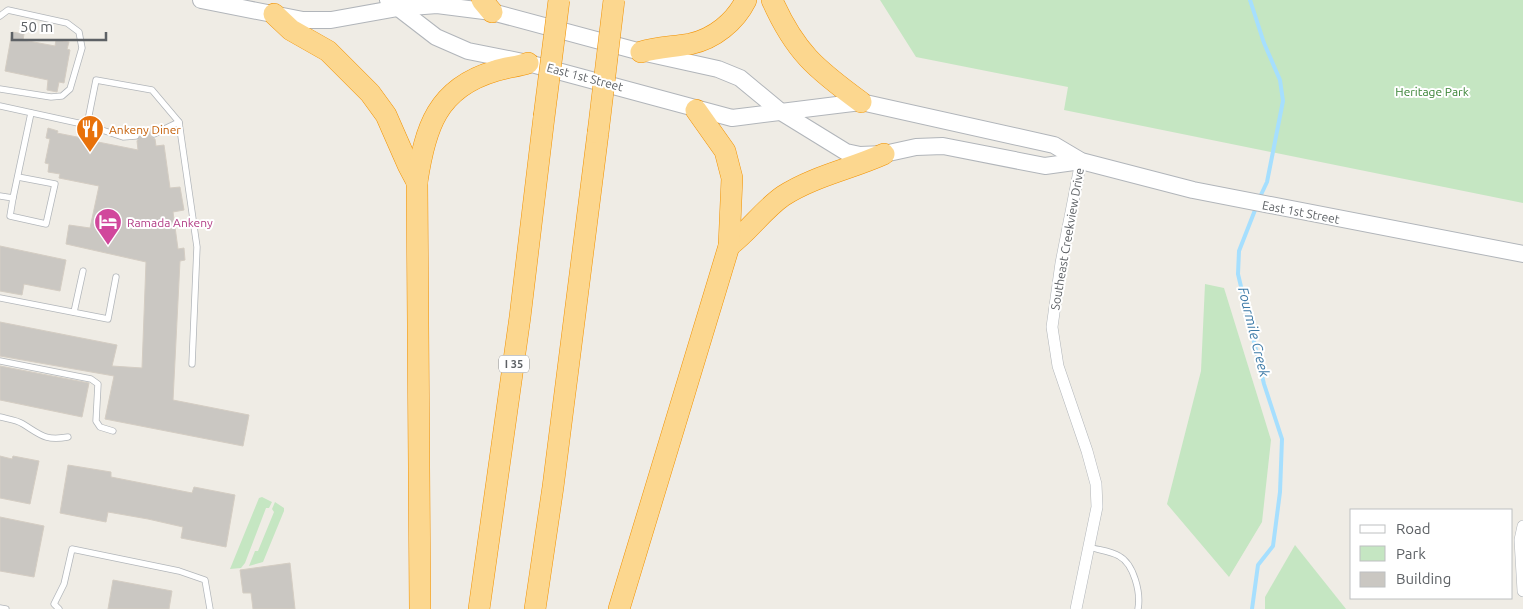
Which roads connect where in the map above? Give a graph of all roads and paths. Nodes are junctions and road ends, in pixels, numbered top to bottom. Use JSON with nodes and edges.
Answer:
{"nodes":[{"id":1,"x":201,"y":0,"type":"edge"},
{"id":2,"x":559,"y":0,"type":"edge"},
{"id":3,"x":614,"y":0,"type":"edge"},
{"id":4,"x":746,"y":0,"type":"edge"},
{"id":5,"x":772,"y":0,"type":"edge"},
{"id":6,"x":393,"y":4,"type":"edge"},
{"id":7,"x":487,"y":6,"type":"edge"},
{"id":8,"x":274,"y":14,"type":"junction"},
{"id":9,"x":0,"y":16,"type":"edge"},
{"id":10,"x":641,"y":52,"type":"junction"},
{"id":11,"x":528,"y":63,"type":"junction"},
{"id":12,"x":0,"y":89,"type":"edge"},
{"id":13,"x":861,"y":102,"type":"junction"},
{"id":14,"x":0,"y":106,"type":"edge"},
{"id":15,"x":696,"y":110,"type":"junction"},
{"id":16,"x":781,"y":112,"type":"junction"},
{"id":17,"x":31,"y":113,"type":"junction"},
{"id":18,"x":179,"y":122,"type":"junction"},
{"id":19,"x":87,"y":125,"type":"junction"},
{"id":20,"x":154,"y":134,"type":"dead end"},
{"id":21,"x":136,"y":136,"type":"dead end"},
{"id":22,"x":884,"y":154,"type":"junction"},
{"id":23,"x":1081,"y":161,"type":"junction"},
{"id":24,"x":18,"y":177,"type":"junction"},
{"id":25,"x":417,"y":182,"type":"junction"},
{"id":26,"x":0,"y":196,"type":"edge"},
{"id":27,"x":13,"y":198,"type":"junction"},
{"id":28,"x":729,"y":246,"type":"junction"},
{"id":29,"x":1523,"y":254,"type":"edge"},
{"id":30,"x":83,"y":271,"type":"dead end"},
{"id":31,"x":116,"y":277,"type":"dead end"},
{"id":32,"x":0,"y":298,"type":"edge"},
{"id":33,"x":74,"y":312,"type":"junction"},
{"id":34,"x":0,"y":361,"type":"edge"},
{"id":35,"x":192,"y":364,"type":"dead end"},
{"id":36,"x":0,"y":417,"type":"edge"},
{"id":37,"x":113,"y":431,"type":"dead end"},
{"id":38,"x":68,"y":436,"type":"dead end"},
{"id":39,"x":1523,"y":526,"type":"edge"},
{"id":40,"x":1089,"y":547,"type":"junction"},
{"id":41,"x":1523,"y":592,"type":"edge"},
{"id":42,"x":54,"y":604,"type":"junction"},
{"id":43,"x":0,"y":608,"type":"edge"},
{"id":44,"x":6,"y":609,"type":"edge"},
{"id":45,"x":48,"y":609,"type":"edge"},
{"id":46,"x":59,"y":609,"type":"edge"},
{"id":47,"x":210,"y":609,"type":"edge"},
{"id":48,"x":420,"y":609,"type":"edge"},
{"id":49,"x":479,"y":609,"type":"edge"},
{"id":50,"x":535,"y":609,"type":"edge"},
{"id":51,"x":619,"y":609,"type":"edge"},
{"id":52,"x":1076,"y":609,"type":"edge"},
{"id":53,"x":1138,"y":609,"type":"edge"}],
"edges":[{"from":1,"to":8,"type":"main road","name":"East 1st Street"},
{"from":2,"to":49,"type":"highway","number":"I 35","bridge":true},
{"from":3,"to":50,"type":"highway","bridge":true},
{"from":4,"to":10,"type":"highway"},
{"from":5,"to":13,"type":"highway"},
{"from":6,"to":7,"type":"main road","name":"East 1st Street"},
{"from":6,"to":8,"type":"main road","name":"East 1st Street"},
{"from":6,"to":11,"type":"main road","name":"East 1st Street"},
{"from":7,"to":10,"type":"main road","name":"East 1st Street"},
{"from":8,"to":25,"type":"highway"},
{"from":9,"to":12,"type":"lane"},
{"from":10,"to":16,"type":"main road","name":"East 1st Street"},
{"from":11,"to":15,"type":"main road","name":"East 1st Street"},
{"from":11,"to":25,"type":"highway"},
{"from":13,"to":16,"type":"main road","name":"East 1st Street"},
{"from":13,"to":23,"type":"main road","name":"East 1st Street"},
{"from":14,"to":17,"type":"lane"},
{"from":15,"to":16,"type":"main road","name":"East 1st Street"},
{"from":15,"to":28,"type":"highway"},
{"from":16,"to":22,"type":"main road","name":"East 1st Street"},
{"from":17,"to":19,"type":"lane"},
{"from":17,"to":24,"type":"lane"},
{"from":18,"to":19,"type":"lane"},
{"from":18,"to":20,"type":"lane"},
{"from":18,"to":35,"type":"lane"},
{"from":19,"to":21,"type":"lane"},
{"from":22,"to":23,"type":"main road","name":"East 1st Street"},
{"from":22,"to":28,"type":"highway"},
{"from":23,"to":29,"type":"main road","name":"East 1st Street"},
{"from":23,"to":40,"type":"street","name":"Southeast Creekview Drive"},
{"from":24,"to":27,"type":"lane"},
{"from":24,"to":27,"type":"lane"},
{"from":25,"to":48,"type":"highway"},
{"from":26,"to":27,"type":"lane"},
{"from":28,"to":51,"type":"highway"},
{"from":30,"to":33,"type":"lane"},
{"from":31,"to":33,"type":"lane"},
{"from":32,"to":33,"type":"lane"},
{"from":34,"to":37,"type":"lane"},
{"from":36,"to":38,"type":"lane"},
{"from":39,"to":41,"type":"street"},
{"from":40,"to":52,"type":"street","name":"Southeast Creekview Drive"},
{"from":40,"to":53,"type":"lane"},
{"from":42,"to":45,"type":"lane"},
{"from":42,"to":46,"type":"lane"},
{"from":42,"to":47,"type":"lane"},
{"from":43,"to":44,"type":"lane"}]}
